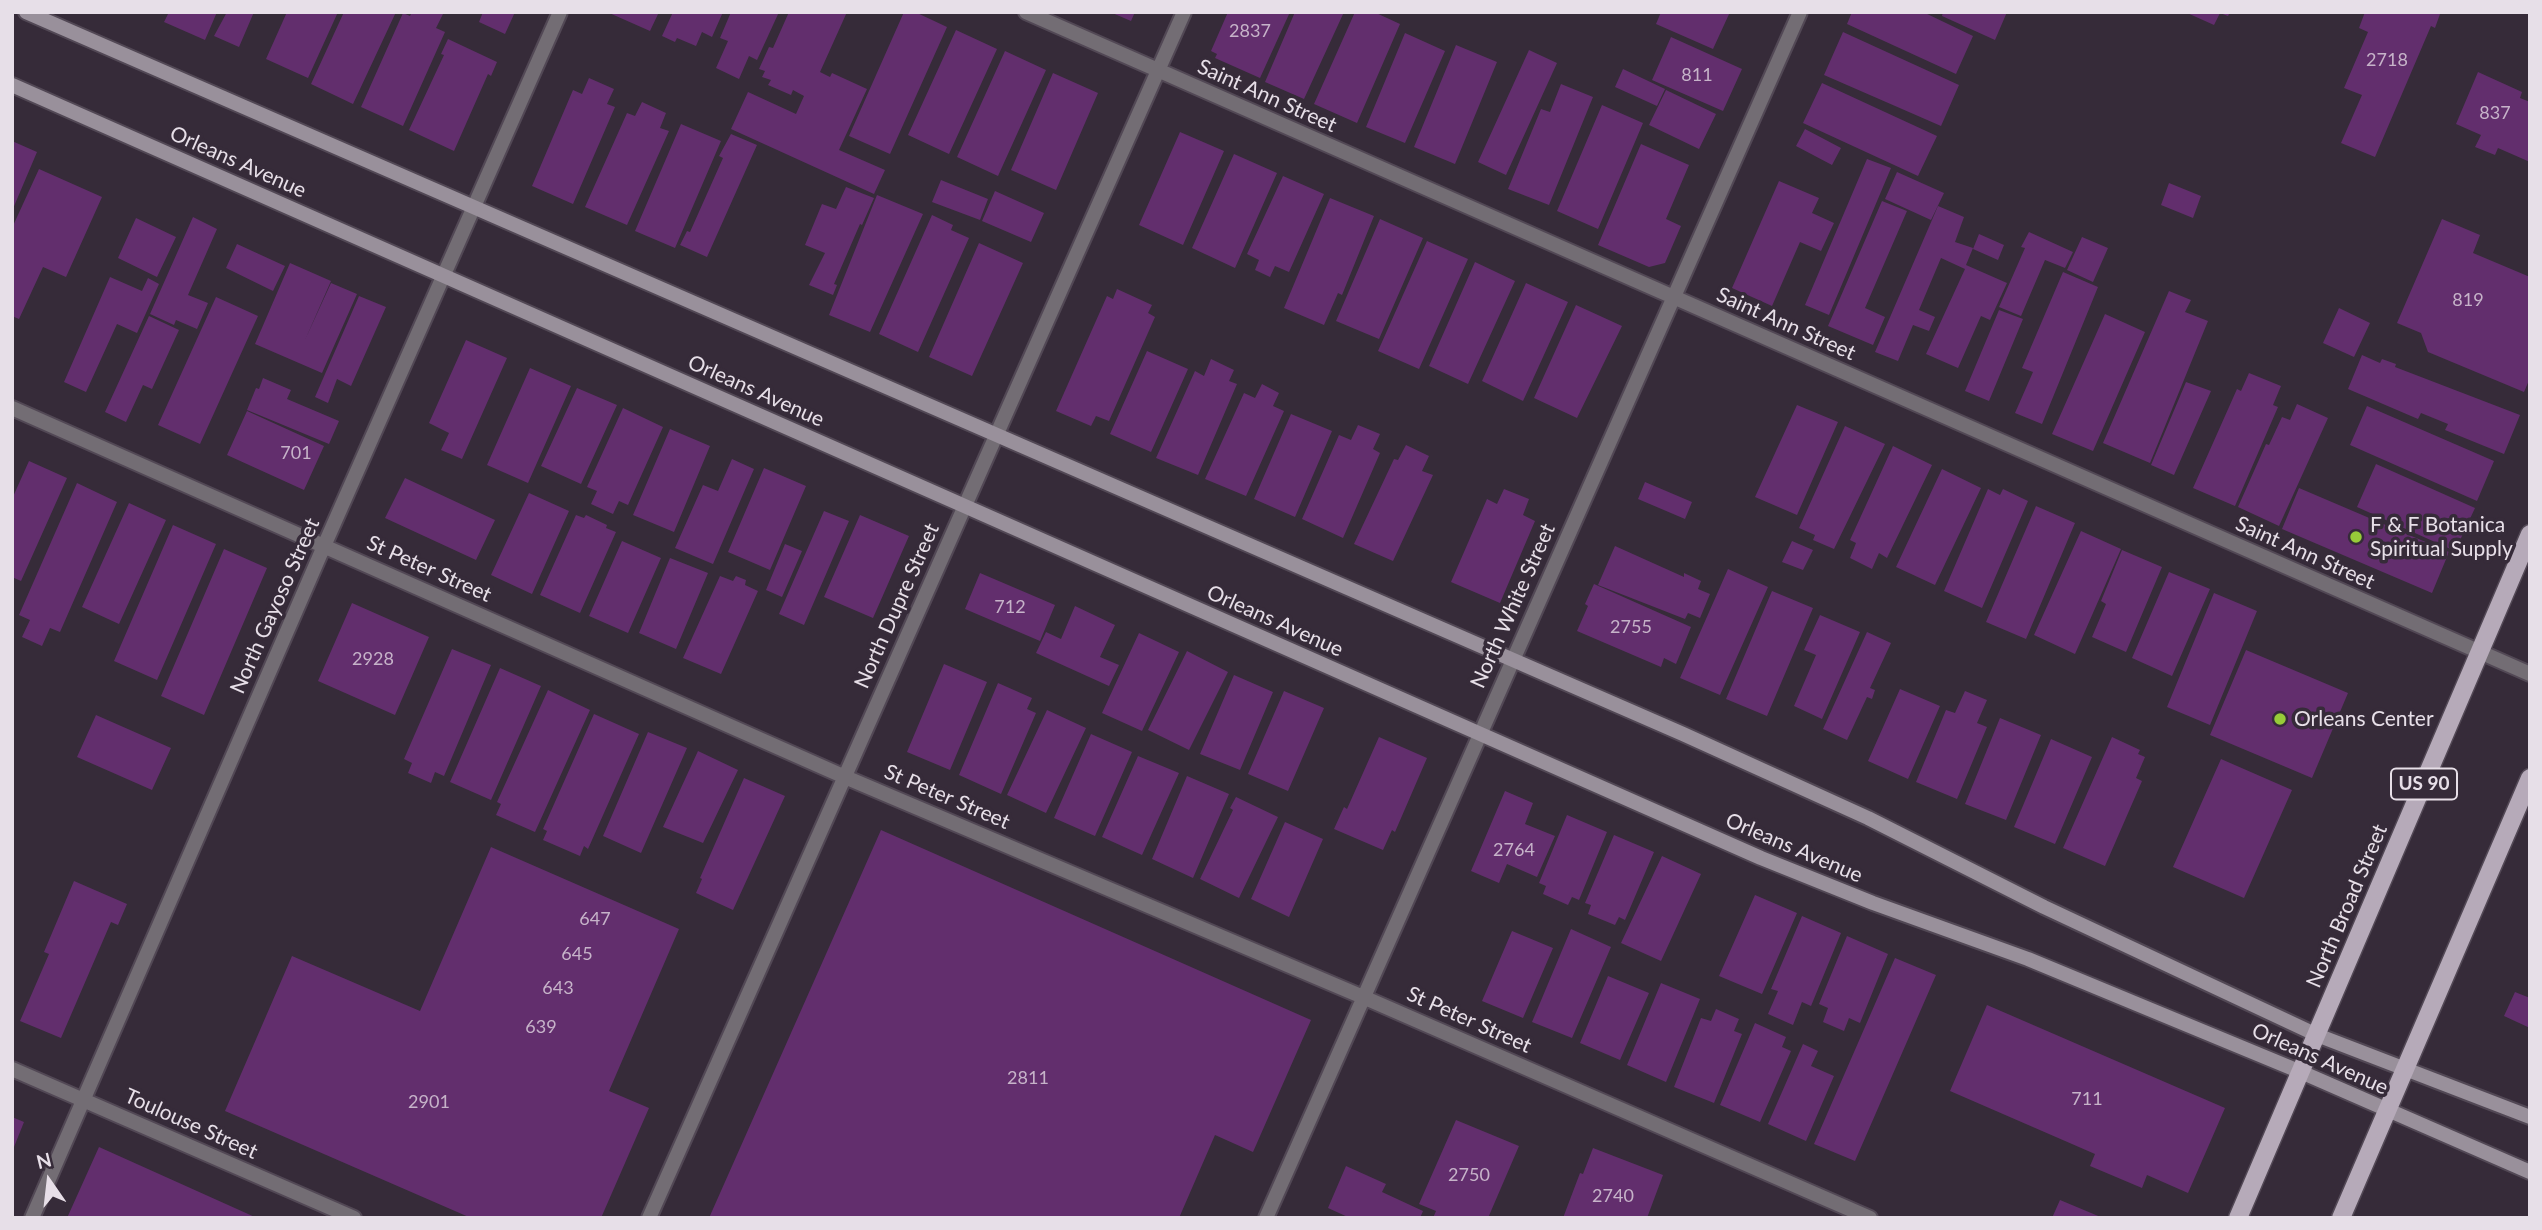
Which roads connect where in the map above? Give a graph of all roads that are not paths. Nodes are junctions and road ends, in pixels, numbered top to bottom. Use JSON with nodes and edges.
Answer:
{"nodes":[{"id":1,"x":26,"y":12,"type":"edge"},
{"id":2,"x":561,"y":12,"type":"edge"},
{"id":3,"x":1026,"y":12,"type":"edge"},
{"id":4,"x":1184,"y":12,"type":"edge"},
{"id":5,"x":1800,"y":12,"type":"edge"},
{"id":6,"x":1158,"y":71,"type":"junction"},
{"id":7,"x":12,"y":85,"type":"edge"},
{"id":8,"x":474,"y":207,"type":"junction"},
{"id":9,"x":443,"y":276,"type":"junction"},
{"id":10,"x":1673,"y":298,"type":"junction"},
{"id":11,"x":12,"y":408,"type":"edge"},
{"id":12,"x":996,"y":435,"type":"junction"},
{"id":13,"x":965,"y":506,"type":"junction"},
{"id":14,"x":2530,"y":534,"type":"edge"},
{"id":15,"x":324,"y":546,"type":"junction"},
{"id":16,"x":2479,"y":653,"type":"junction"},
{"id":17,"x":1512,"y":660,"type":"junction"},
{"id":18,"x":2530,"y":674,"type":"edge"},
{"id":19,"x":1480,"y":734,"type":"junction"},
{"id":20,"x":845,"y":777,"type":"junction"},
{"id":21,"x":2530,"y":778,"type":"edge"},
{"id":22,"x":1363,"y":997,"type":"junction"},
{"id":23,"x":2317,"y":1035,"type":"junction"},
{"id":24,"x":2407,"y":1068,"type":"junction"},
{"id":25,"x":12,"y":1069,"type":"edge"},
{"id":26,"x":2301,"y":1072,"type":"junction"},
{"id":27,"x":83,"y":1100,"type":"junction"},
{"id":28,"x":2388,"y":1111,"type":"junction"},
{"id":29,"x":2530,"y":1117,"type":"edge"},
{"id":30,"x":2530,"y":1172,"type":"edge"},
{"id":31,"x":32,"y":1218,"type":"edge"},
{"id":32,"x":354,"y":1218,"type":"edge"},
{"id":33,"x":649,"y":1218,"type":"edge"},
{"id":34,"x":1266,"y":1218,"type":"edge"},
{"id":35,"x":1870,"y":1218,"type":"edge"},
{"id":36,"x":2238,"y":1218,"type":"edge"},
{"id":37,"x":2341,"y":1218,"type":"edge"}],
"edges":[{"from":1,"to":8,"type":"street","name":"Orleans Avenue"},
{"from":2,"to":8,"type":"street","name":"North Gayoso Street"},
{"from":3,"to":6,"type":"street","name":"Saint Ann Street"},
{"from":4,"to":6,"type":"street","name":"North Dupre Street"},
{"from":5,"to":10,"type":"street","name":"North White Street"},
{"from":6,"to":10,"type":"street","name":"Saint Ann Street"},
{"from":6,"to":12,"type":"street","name":"North Dupre Street"},
{"from":7,"to":9,"type":"street","name":"Orleans Avenue"},
{"from":8,"to":9,"type":"street","name":"North Gayoso Street"},
{"from":8,"to":12,"type":"street","name":"Orleans Avenue"},
{"from":9,"to":13,"type":"street","name":"Orleans Avenue"},
{"from":9,"to":15,"type":"street","name":"North Gayoso Street"},
{"from":10,"to":16,"type":"street","name":"Saint Ann Street"},
{"from":10,"to":17,"type":"street","name":"North White Street"},
{"from":11,"to":15,"type":"street","name":"St Peter Street"},
{"from":12,"to":13,"type":"street","name":"North Dupre Street"},
{"from":12,"to":17,"type":"street","name":"Orleans Avenue"},
{"from":13,"to":19,"type":"street","name":"Orleans Avenue"},
{"from":13,"to":20,"type":"street","name":"North Dupre Street"},
{"from":14,"to":16,"type":"main road","name":"North Broad Street","number":"US 90"},
{"from":15,"to":20,"type":"street","name":"St Peter Street"},
{"from":15,"to":27,"type":"street","name":"North Gayoso Street"},
{"from":16,"to":18,"type":"street","name":"Saint Ann Street"},
{"from":16,"to":23,"type":"main road","name":"North Broad Street","number":"US 90"},
{"from":17,"to":19,"type":"street","name":"North White Street"},
{"from":17,"to":23,"type":"street","name":"Orleans Avenue"},
{"from":19,"to":22,"type":"street","name":"North White Street"},
{"from":19,"to":26,"type":"street","name":"Orleans Avenue"},
{"from":20,"to":22,"type":"street","name":"St Peter Street"},
{"from":20,"to":33,"type":"street","name":"North Dupre Street"},
{"from":21,"to":24,"type":"main road"},
{"from":22,"to":34,"type":"street","name":"North White Street"},
{"from":22,"to":35,"type":"street","name":"St Peter Street"},
{"from":23,"to":24,"type":"street","name":"Orleans Avenue"},
{"from":23,"to":26,"type":"main road","name":"North Broad Street","number":"US 90"},
{"from":24,"to":28,"type":"main road"},
{"from":24,"to":29,"type":"street","name":"Orleans Avenue"},
{"from":25,"to":27,"type":"street","name":"Toulouse Street"},
{"from":26,"to":28,"type":"street","name":"Orleans Avenue"},
{"from":26,"to":36,"type":"main road","name":"North Broad Street","number":"US 90"},
{"from":27,"to":31,"type":"street","name":"North Gayoso Street"},
{"from":27,"to":32,"type":"street","name":"Toulouse Street"},
{"from":28,"to":30,"type":"street","name":"Orleans Avenue"},
{"from":28,"to":37,"type":"main road"}]}
